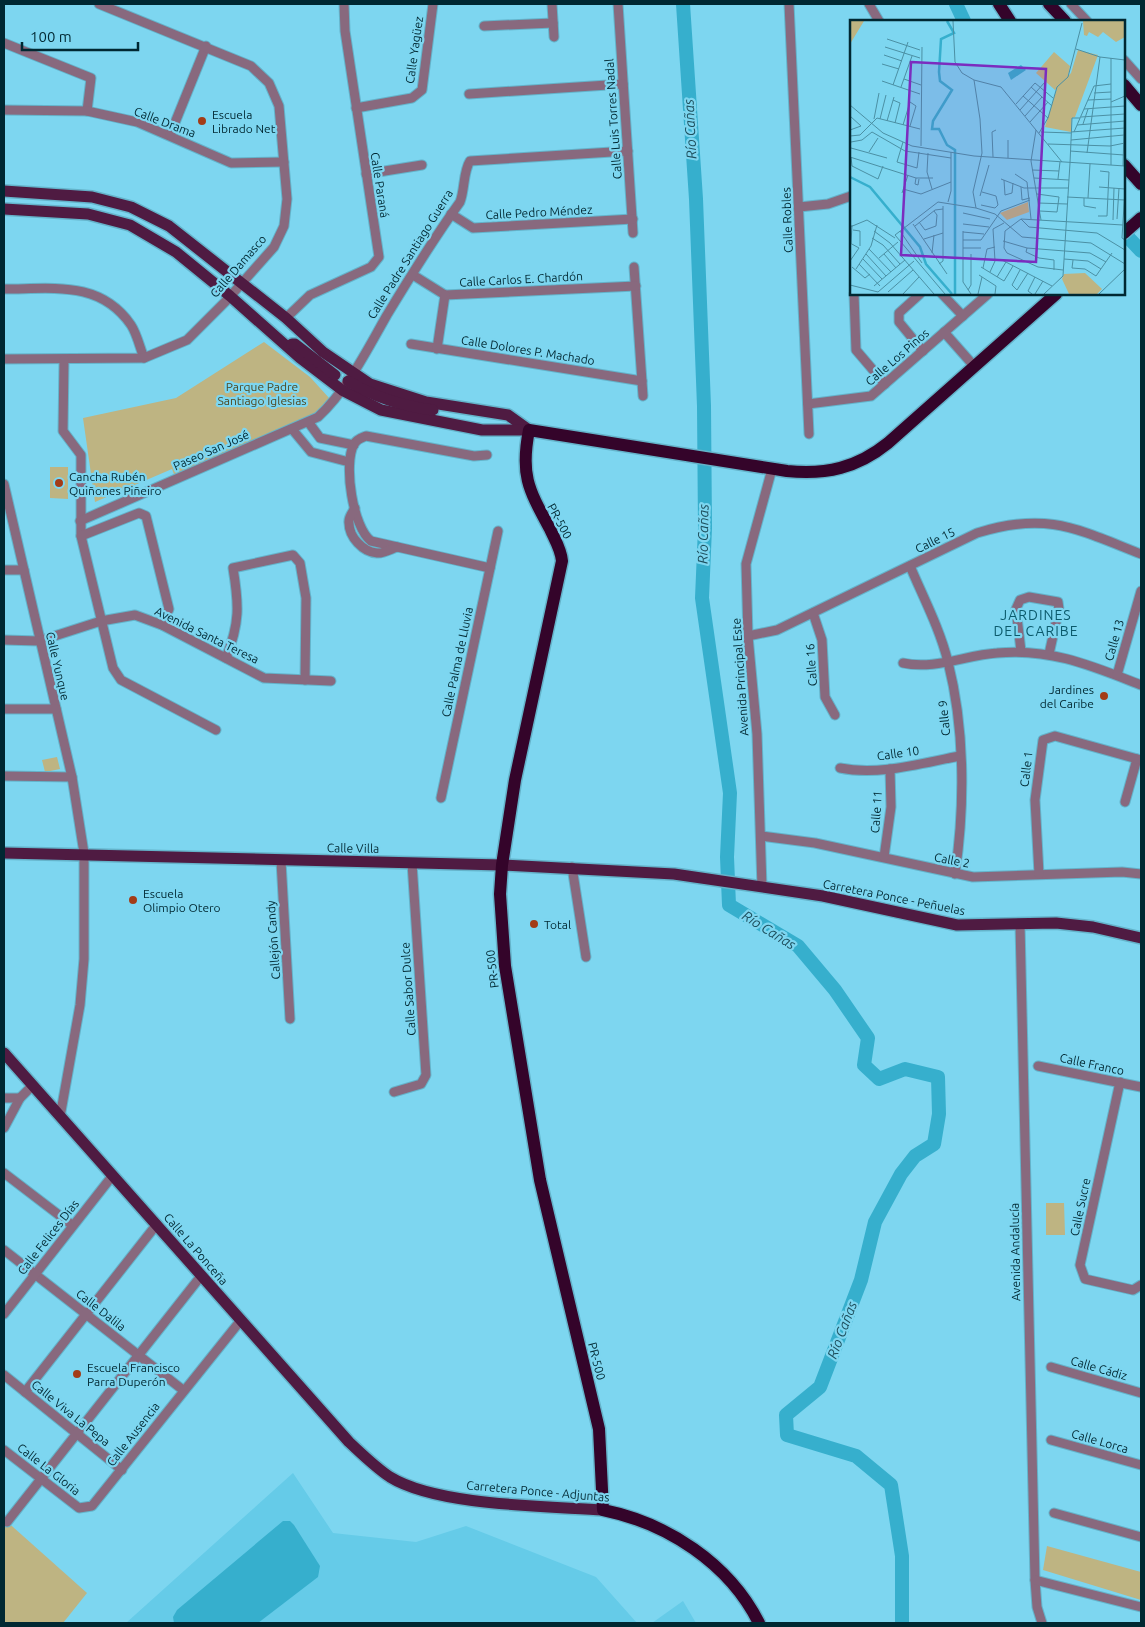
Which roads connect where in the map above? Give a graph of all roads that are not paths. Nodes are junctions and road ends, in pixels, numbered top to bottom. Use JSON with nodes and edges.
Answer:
{"nodes":[{"id":1,"x":98,"y":4,"type":"edge"},
{"id":2,"x":344,"y":4,"type":"edge"},
{"id":3,"x":433,"y":4,"type":"edge"},
{"id":4,"x":552,"y":4,"type":"edge"},
{"id":5,"x":618,"y":4,"type":"edge"},
{"id":6,"x":789,"y":4,"type":"edge"},
{"id":7,"x":869,"y":4,"type":"edge"},
{"id":8,"x":999,"y":4,"type":"edge"},
{"id":9,"x":1049,"y":4,"type":"edge"},
{"id":10,"x":1070,"y":4,"type":"edge"},
{"id":11,"x":878,"y":20,"type":"edge"},
{"id":12,"x":1009,"y":20,"type":"edge"},
{"id":13,"x":1064,"y":20,"type":"edge"},
{"id":14,"x":1086,"y":20,"type":"edge"},
{"id":15,"x":553,"y":23,"type":"junction"},
{"id":16,"x":484,"y":26,"type":"dead end"},
{"id":17,"x":554,"y":37,"type":"dead end"},
{"id":18,"x":4,"y":43,"type":"edge"},
{"id":19,"x":206,"y":46,"type":"junction"},
{"id":20,"x":1125,"y":61,"type":"edge"},
{"id":21,"x":1141,"y":79,"type":"edge"},
{"id":22,"x":623,"y":84,"type":"junction"},
{"id":23,"x":1125,"y":86,"type":"edge"},
{"id":24,"x":470,"y":94,"type":"dead end"},
{"id":25,"x":1141,"y":105,"type":"edge"},
{"id":26,"x":356,"y":108,"type":"junction"},
{"id":27,"x":4,"y":110,"type":"edge"},
{"id":28,"x":87,"y":111,"type":"junction"},
{"id":29,"x":170,"y":135,"type":"junction"},
{"id":30,"x":628,"y":151,"type":"junction"},
{"id":31,"x":284,"y":162,"type":"junction"},
{"id":32,"x":422,"y":166,"type":"dead end"},
{"id":33,"x":1125,"y":166,"type":"edge"},
{"id":34,"x":412,"y":167,"type":"junction"},
{"id":35,"x":366,"y":174,"type":"junction"},
{"id":36,"x":413,"y":177,"type":"dead end"},
{"id":37,"x":1141,"y":184,"type":"edge"},
{"id":38,"x":4,"y":191,"type":"edge"},
{"id":39,"x":850,"y":196,"type":"edge"},
{"id":40,"x":799,"y":207,"type":"junction"},
{"id":41,"x":4,"y":209,"type":"edge"},
{"id":42,"x":451,"y":214,"type":"junction"},
{"id":43,"x":1141,"y":218,"type":"edge"},
{"id":44,"x":632,"y":219,"type":"junction"},
{"id":45,"x":1125,"y":232,"type":"edge"},
{"id":46,"x":633,"y":233,"type":"dead end"},
{"id":47,"x":634,"y":267,"type":"dead end"},
{"id":48,"x":413,"y":275,"type":"junction"},
{"id":49,"x":242,"y":283,"type":"junction"},
{"id":50,"x":636,"y":286,"type":"junction"},
{"id":51,"x":4,"y":289,"type":"edge"},
{"id":52,"x":854,"y":295,"type":"edge"},
{"id":53,"x":919,"y":295,"type":"edge"},
{"id":54,"x":943,"y":295,"type":"edge"},
{"id":55,"x":987,"y":295,"type":"edge"},
{"id":56,"x":1055,"y":295,"type":"edge"},
{"id":57,"x":230,"y":296,"type":"junction"},
{"id":58,"x":445,"y":296,"type":"junction"},
{"id":59,"x":962,"y":316,"type":"junction"},
{"id":60,"x":286,"y":318,"type":"junction"},
{"id":61,"x":944,"y":332,"type":"junction"},
{"id":62,"x":411,"y":344,"type":"dead end"},
{"id":63,"x":437,"y":349,"type":"junction"},
{"id":64,"x":923,"y":351,"type":"junction"},
{"id":65,"x":144,"y":358,"type":"junction"},
{"id":66,"x":4,"y":359,"type":"edge"},
{"id":67,"x":64,"y":360,"type":"junction"},
{"id":68,"x":974,"y":366,"type":"junction"},
{"id":69,"x":642,"y":381,"type":"junction"},
{"id":70,"x":347,"y":382,"type":"junction"},
{"id":71,"x":885,"y":384,"type":"junction"},
{"id":72,"x":643,"y":396,"type":"dead end"},
{"id":73,"x":808,"y":404,"type":"junction"},
{"id":74,"x":309,"y":423,"type":"junction"},
{"id":75,"x":292,"y":429,"type":"junction"},
{"id":76,"x":529,"y":430,"type":"junction"},
{"id":77,"x":809,"y":434,"type":"dead end"},
{"id":78,"x":354,"y":445,"type":"junction"},
{"id":79,"x":487,"y":456,"type":"dead end"},
{"id":80,"x":348,"y":462,"type":"junction"},
{"id":81,"x":772,"y":469,"type":"junction"},
{"id":82,"x":4,"y":484,"type":"edge"},
{"id":83,"x":5,"y":499,"type":"edge"},
{"id":84,"x":80,"y":521,"type":"junction"},
{"id":85,"x":498,"y":532,"type":"dead end"},
{"id":86,"x":81,"y":536,"type":"junction"},
{"id":87,"x":1141,"y":554,"type":"edge"},
{"id":88,"x":910,"y":566,"type":"junction"},
{"id":89,"x":490,"y":568,"type":"junction"},
{"id":90,"x":4,"y":570,"type":"edge"},
{"id":91,"x":24,"y":570,"type":"junction"},
{"id":92,"x":1141,"y":591,"type":"edge"},
{"id":93,"x":813,"y":613,"type":"junction"},
{"id":94,"x":101,"y":621,"type":"junction"},
{"id":95,"x":162,"y":625,"type":"junction"},
{"id":96,"x":748,"y":636,"type":"junction"},
{"id":97,"x":4,"y":640,"type":"edge"},
{"id":98,"x":39,"y":640,"type":"junction"},
{"id":99,"x":1021,"y":651,"type":"junction"},
{"id":100,"x":1049,"y":654,"type":"junction"},
{"id":101,"x":226,"y":658,"type":"junction"},
{"id":102,"x":948,"y":662,"type":"junction"},
{"id":103,"x":903,"y":664,"type":"dead end"},
{"id":104,"x":1117,"y":675,"type":"junction"},
{"id":105,"x":305,"y":680,"type":"junction"},
{"id":106,"x":331,"y":681,"type":"dead end"},
{"id":107,"x":1141,"y":685,"type":"edge"},
{"id":108,"x":4,"y":709,"type":"edge"},
{"id":109,"x":56,"y":709,"type":"junction"},
{"id":110,"x":835,"y":715,"type":"dead end"},
{"id":111,"x":216,"y":730,"type":"dead end"},
{"id":112,"x":960,"y":756,"type":"junction"},
{"id":113,"x":1139,"y":760,"type":"edge"},
{"id":114,"x":840,"y":768,"type":"dead end"},
{"id":115,"x":890,"y":769,"type":"junction"},
{"id":116,"x":4,"y":776,"type":"edge"},
{"id":117,"x":72,"y":777,"type":"junction"},
{"id":118,"x":441,"y":798,"type":"dead end"},
{"id":119,"x":1125,"y":802,"type":"dead end"},
{"id":120,"x":761,"y":836,"type":"junction"},
{"id":121,"x":4,"y":853,"type":"edge"},
{"id":122,"x":84,"y":853,"type":"junction"},
{"id":123,"x":884,"y":857,"type":"junction"},
{"id":124,"x":281,"y":861,"type":"junction"},
{"id":125,"x":412,"y":863,"type":"junction"},
{"id":126,"x":502,"y":865,"type":"junction"},
{"id":127,"x":572,"y":867,"type":"junction"},
{"id":128,"x":955,"y":874,"type":"junction"},
{"id":129,"x":1039,"y":874,"type":"junction"},
{"id":130,"x":1141,"y":874,"type":"edge"},
{"id":131,"x":702,"y":878,"type":"joint"},
{"id":132,"x":756,"y":886,"type":"junction"},
{"id":133,"x":1020,"y":924,"type":"junction"},
{"id":134,"x":1141,"y":938,"type":"edge"},
{"id":135,"x":586,"y":957,"type":"dead end"},
{"id":136,"x":290,"y":1019,"type":"dead end"},
{"id":137,"x":4,"y":1053,"type":"edge"},
{"id":138,"x":1038,"y":1066,"type":"dead end"},
{"id":139,"x":1120,"y":1082,"type":"junction"},
{"id":140,"x":32,"y":1086,"type":"junction"},
{"id":141,"x":1141,"y":1087,"type":"edge"},
{"id":142,"x":394,"y":1092,"type":"dead end"},
{"id":143,"x":4,"y":1098,"type":"edge"},
{"id":144,"x":20,"y":1098,"type":"junction"},
{"id":145,"x":60,"y":1117,"type":"junction"},
{"id":146,"x":4,"y":1128,"type":"edge"},
{"id":147,"x":4,"y":1173,"type":"edge"},
{"id":148,"x":113,"y":1175,"type":"junction"},
{"id":149,"x":157,"y":1224,"type":"junction"},
{"id":150,"x":72,"y":1225,"type":"junction"},
{"id":151,"x":4,"y":1250,"type":"edge"},
{"id":152,"x":35,"y":1274,"type":"junction"},
{"id":153,"x":201,"y":1276,"type":"junction"},
{"id":154,"x":1141,"y":1285,"type":"edge"},
{"id":155,"x":4,"y":1314,"type":"edge"},
{"id":156,"x":86,"y":1315,"type":"junction"},
{"id":157,"x":241,"y":1320,"type":"junction"},
{"id":158,"x":137,"y":1354,"type":"junction"},
{"id":159,"x":1051,"y":1367,"type":"dead end"},
{"id":160,"x":4,"y":1375,"type":"edge"},
{"id":161,"x":183,"y":1390,"type":"junction"},
{"id":162,"x":25,"y":1392,"type":"junction"},
{"id":163,"x":1141,"y":1392,"type":"edge"},
{"id":164,"x":76,"y":1433,"type":"junction"},
{"id":165,"x":1051,"y":1440,"type":"dead end"},
{"id":166,"x":4,"y":1450,"type":"edge"},
{"id":167,"x":370,"y":1462,"type":"joint"},
{"id":168,"x":1141,"y":1465,"type":"edge"},
{"id":169,"x":122,"y":1470,"type":"junction"},
{"id":170,"x":41,"y":1479,"type":"junction"},
{"id":171,"x":79,"y":1508,"type":"joint"},
{"id":172,"x":603,"y":1510,"type":"junction"},
{"id":173,"x":1054,"y":1513,"type":"dead end"},
{"id":174,"x":7,"y":1522,"type":"dead end"},
{"id":175,"x":1141,"y":1537,"type":"edge"},
{"id":176,"x":1035,"y":1580,"type":"junction"},
{"id":177,"x":1141,"y":1607,"type":"edge"},
{"id":178,"x":759,"y":1623,"type":"edge"},
{"id":179,"x":1042,"y":1623,"type":"edge"}],
"edges":[{"from":1,"to":19,"type":"street","name":"Calle Damasco"},
{"from":2,"to":26,"type":"street","name":"Calle Paraná"},
{"from":3,"to":26,"type":"street","name":"Calle Yagüez"},
{"from":4,"to":15,"type":"street"},
{"from":5,"to":22,"type":"street","name":"Calle Luis Torres Nadal"},
{"from":6,"to":40,"type":"street","name":"Calle Robles"},
{"from":7,"to":11,"type":"street"},
{"from":8,"to":12,"type":"highway"},
{"from":9,"to":13,"type":"highway"},
{"from":10,"to":14,"type":"street"},
{"from":15,"to":16,"type":"street"},
{"from":15,"to":17,"type":"street"},
{"from":18,"to":28,"type":"street"},
{"from":19,"to":29,"type":"street"},
{"from":19,"to":31,"type":"street","name":"Calle Damasco"},
{"from":20,"to":21,"type":"street"},
{"from":22,"to":24,"type":"street"},
{"from":22,"to":30,"type":"street","name":"Calle Luis Torres Nadal"},
{"from":23,"to":25,"type":"highway"},
{"from":26,"to":35,"type":"street","name":"Calle Paraná"},
{"from":27,"to":28,"type":"street","name":"Calle Drama"},
{"from":28,"to":29,"type":"street","name":"Calle Drama"},
{"from":29,"to":31,"type":"street","name":"Calle Drama"},
{"from":30,"to":42,"type":"street","name":"Calle Padre Santiago Guerra"},
{"from":30,"to":44,"type":"street","name":"Calle Luis Torres Nadal"},
{"from":31,"to":49,"type":"street","name":"Calle Damasco"},
{"from":32,"to":34,"type":"street"},
{"from":33,"to":37,"type":"highway"},
{"from":34,"to":35,"type":"street"},
{"from":34,"to":36,"type":"street"},
{"from":35,"to":60,"type":"street","name":"Calle Paraná"},
{"from":38,"to":49,"type":"main road"},
{"from":39,"to":40,"type":"street"},
{"from":40,"to":73,"type":"street","name":"Calle Robles"},
{"from":41,"to":57,"type":"main road"},
{"from":42,"to":44,"type":"street","name":"Calle Pedro Méndez"},
{"from":42,"to":48,"type":"street","name":"Calle Padre Santiago Guerra"},
{"from":43,"to":45,"type":"highway"},
{"from":44,"to":46,"type":"street","name":"Calle Luis Torres Nadal"},
{"from":47,"to":50,"type":"street"},
{"from":48,"to":58,"type":"street","name":"Calle Carlos E. Chardón"},
{"from":48,"to":70,"type":"street","name":"Calle Padre Santiago Guerra"},
{"from":49,"to":57,"type":"street","name":"Calle Damasco"},
{"from":49,"to":60,"type":"main road"},
{"from":50,"to":58,"type":"street","name":"Calle Carlos E. Chardón"},
{"from":50,"to":69,"type":"street"},
{"from":51,"to":65,"type":"street"},
{"from":52,"to":71,"type":"street"},
{"from":53,"to":64,"type":"street"},
{"from":54,"to":59,"type":"street"},
{"from":55,"to":59,"type":"street","name":"Calle Los Pinos"},
{"from":56,"to":68,"type":"highway"},
{"from":57,"to":65,"type":"street","name":"Calle Damasco"},
{"from":57,"to":70,"type":"main road"},
{"from":58,"to":63,"type":"street"},
{"from":59,"to":61,"type":"street","name":"Calle Los Pinos"},
{"from":60,"to":70,"type":"main road"},
{"from":61,"to":64,"type":"street","name":"Calle Los Pinos"},
{"from":61,"to":68,"type":"street"},
{"from":62,"to":63,"type":"street","name":"Calle Dolores P. Machado"},
{"from":63,"to":69,"type":"street","name":"Calle Dolores P. Machado"},
{"from":64,"to":71,"type":"street","name":"Calle Los Pinos"},
{"from":65,"to":67,"type":"street","name":"Calle Damasco"},
{"from":66,"to":67,"type":"street","name":"Calle Damasco"},
{"from":67,"to":84,"type":"street"},
{"from":68,"to":81,"type":"highway"},
{"from":69,"to":72,"type":"street"},
{"from":70,"to":74,"type":"street","name":"Paseo San José"},
{"from":70,"to":76,"type":"main road"},
{"from":70,"to":76,"type":"main road"},
{"from":71,"to":73,"type":"street","name":"Calle Los Pinos"},
{"from":73,"to":77,"type":"street","name":"Calle Robles"},
{"from":74,"to":75,"type":"street","name":"Paseo San José"},
{"from":74,"to":78,"type":"street"},
{"from":75,"to":80,"type":"street"},
{"from":75,"to":84,"type":"street","name":"Paseo San José"},
{"from":76,"to":81,"type":"highway"},
{"from":76,"to":126,"type":"highway","name":"PR-500","number":"PR-500"},
{"from":78,"to":79,"type":"street"},
{"from":78,"to":80,"type":"street"},
{"from":80,"to":89,"type":"street"},
{"from":81,"to":96,"type":"street","name":"Avenida Principal Este"},
{"from":82,"to":83,"type":"street","name":"Calle Yunque"},
{"from":83,"to":91,"type":"street","name":"Calle Yunque"},
{"from":84,"to":86,"type":"street"},
{"from":85,"to":89,"type":"street","name":"Calle Palma de Lluvia"},
{"from":86,"to":94,"type":"street"},
{"from":86,"to":95,"type":"street"},
{"from":87,"to":88,"type":"street","name":"Calle 15"},
{"from":88,"to":93,"type":"street","name":"Calle 15"},
{"from":88,"to":102,"type":"street","name":"Calle 9"},
{"from":89,"to":118,"type":"street","name":"Calle Palma de Lluvia"},
{"from":90,"to":91,"type":"street"},
{"from":91,"to":98,"type":"street","name":"Calle Yunque"},
{"from":92,"to":104,"type":"street","name":"Calle 13"},
{"from":93,"to":96,"type":"street","name":"Calle 15"},
{"from":93,"to":110,"type":"street","name":"Calle 16"},
{"from":94,"to":95,"type":"street","name":"Avenida Santa Teresa"},
{"from":94,"to":98,"type":"street","name":"Avenida Santa Teresa"},
{"from":94,"to":111,"type":"street"},
{"from":95,"to":101,"type":"street","name":"Avenida Santa Teresa"},
{"from":96,"to":120,"type":"street","name":"Avenida Principal Este"},
{"from":97,"to":98,"type":"street","name":"Avenida Santa Teresa"},
{"from":98,"to":109,"type":"street","name":"Calle Yunque"},
{"from":99,"to":100,"type":"street","name":"Calle 13"},
{"from":99,"to":100,"type":"street"},
{"from":99,"to":102,"type":"street","name":"Calle 13"},
{"from":100,"to":104,"type":"street","name":"Calle 13"},
{"from":101,"to":105,"type":"street","name":"Avenida Santa Teresa"},
{"from":101,"to":105,"type":"street"},
{"from":102,"to":103,"type":"street","name":"Calle 13"},
{"from":102,"to":112,"type":"street","name":"Calle 9"},
{"from":104,"to":107,"type":"street"},
{"from":105,"to":106,"type":"street","name":"Avenida Santa Teresa"},
{"from":108,"to":109,"type":"street"},
{"from":109,"to":117,"type":"street","name":"Calle Yunque"},
{"from":112,"to":115,"type":"street","name":"Calle 10"},
{"from":112,"to":128,"type":"street","name":"Calle 9"},
{"from":113,"to":119,"type":"street"},
{"from":113,"to":129,"type":"street","name":"Calle 1"},
{"from":114,"to":115,"type":"street","name":"Calle 10"},
{"from":115,"to":123,"type":"street","name":"Calle 11"},
{"from":116,"to":117,"type":"street"},
{"from":117,"to":122,"type":"street","name":"Calle Yunque"},
{"from":120,"to":123,"type":"street","name":"Calle 2"},
{"from":120,"to":132,"type":"street","name":"Avenida Principal Este"},
{"from":121,"to":122,"type":"main road","name":"Calle Villa"},
{"from":122,"to":124,"type":"main road","name":"Calle Villa"},
{"from":122,"to":145,"type":"street","name":"Calle Yunque"},
{"from":123,"to":128,"type":"street","name":"Calle 2"},
{"from":124,"to":125,"type":"main road","name":"Calle Villa"},
{"from":124,"to":136,"type":"street","name":"Callejón Candy"},
{"from":125,"to":126,"type":"main road","name":"Calle Villa"},
{"from":125,"to":142,"type":"street","name":"Calle Sabor Dulce"},
{"from":126,"to":127,"type":"main road","name":"Calle Villa"},
{"from":126,"to":172,"type":"highway","name":"PR-500","number":"PR-500"},
{"from":127,"to":131,"type":"main road","name":"Calle Villa"},
{"from":127,"to":135,"type":"street"},
{"from":128,"to":129,"type":"street","name":"Calle 2"},
{"from":129,"to":130,"type":"street","name":"Calle 2"},
{"from":131,"to":132,"type":"main road","name":"Carretera Ponce - Peñuelas"},
{"from":132,"to":133,"type":"main road","name":"Carretera Ponce - Peñuelas"},
{"from":133,"to":134,"type":"main road","name":"Carretera Ponce - Peñuelas"},
{"from":133,"to":176,"type":"street","name":"Avenida Andalucía"},
{"from":137,"to":140,"type":"main road","name":"Calle La Ponceña"},
{"from":138,"to":139,"type":"street","name":"Calle Franco"},
{"from":139,"to":141,"type":"street","name":"Calle Franco"},
{"from":139,"to":154,"type":"street","name":"Calle Sucre"},
{"from":140,"to":144,"type":"street"},
{"from":140,"to":145,"type":"main road","name":"Calle La Ponceña"},
{"from":143,"to":144,"type":"street"},
{"from":144,"to":146,"type":"street"},
{"from":145,"to":148,"type":"main road","name":"Calle La Ponceña"},
{"from":147,"to":150,"type":"street"},
{"from":148,"to":149,"type":"main road","name":"Calle La Ponceña"},
{"from":148,"to":150,"type":"street","name":"Calle Felices Días"},
{"from":149,"to":153,"type":"main road","name":"Calle La Ponceña"},
{"from":149,"to":156,"type":"street"},
{"from":150,"to":152,"type":"street","name":"Calle Felices Días"},
{"from":151,"to":152,"type":"street","name":"Calle Dalila"},
{"from":152,"to":155,"type":"street","name":"Calle Felices Días"},
{"from":152,"to":156,"type":"street","name":"Calle Dalila"},
{"from":153,"to":157,"type":"main road","name":"Calle La Ponceña"},
{"from":153,"to":158,"type":"street"},
{"from":156,"to":158,"type":"street","name":"Calle Dalila"},
{"from":156,"to":162,"type":"street"},
{"from":157,"to":161,"type":"street","name":"Calle Ausencia"},
{"from":157,"to":167,"type":"main road","name":"Calle La Ponceña"},
{"from":158,"to":161,"type":"street","name":"Calle Dalila"},
{"from":158,"to":164,"type":"street"},
{"from":159,"to":163,"type":"street","name":"Calle Cádiz"},
{"from":160,"to":162,"type":"street","name":"Calle Viva La Pepa"},
{"from":161,"to":169,"type":"street","name":"Calle Ausencia"},
{"from":162,"to":164,"type":"street","name":"Calle Viva La Pepa"},
{"from":164,"to":169,"type":"street","name":"Calle Viva La Pepa"},
{"from":164,"to":170,"type":"street"},
{"from":165,"to":168,"type":"street","name":"Calle Lorca"},
{"from":166,"to":170,"type":"street","name":"Calle La Gloria"},
{"from":167,"to":172,"type":"main road","name":"Carretera Ponce - Adjuntas"},
{"from":169,"to":171,"type":"street","name":"Calle Ausencia"},
{"from":170,"to":171,"type":"street","name":"Calle La Gloria"},
{"from":170,"to":174,"type":"street"},
{"from":172,"to":178,"type":"highway","name":"Carretera Ponce - Adjuntas"},
{"from":173,"to":175,"type":"street"},
{"from":176,"to":177,"type":"street"},
{"from":176,"to":179,"type":"street","name":"Avenida Andalucía"}]}
